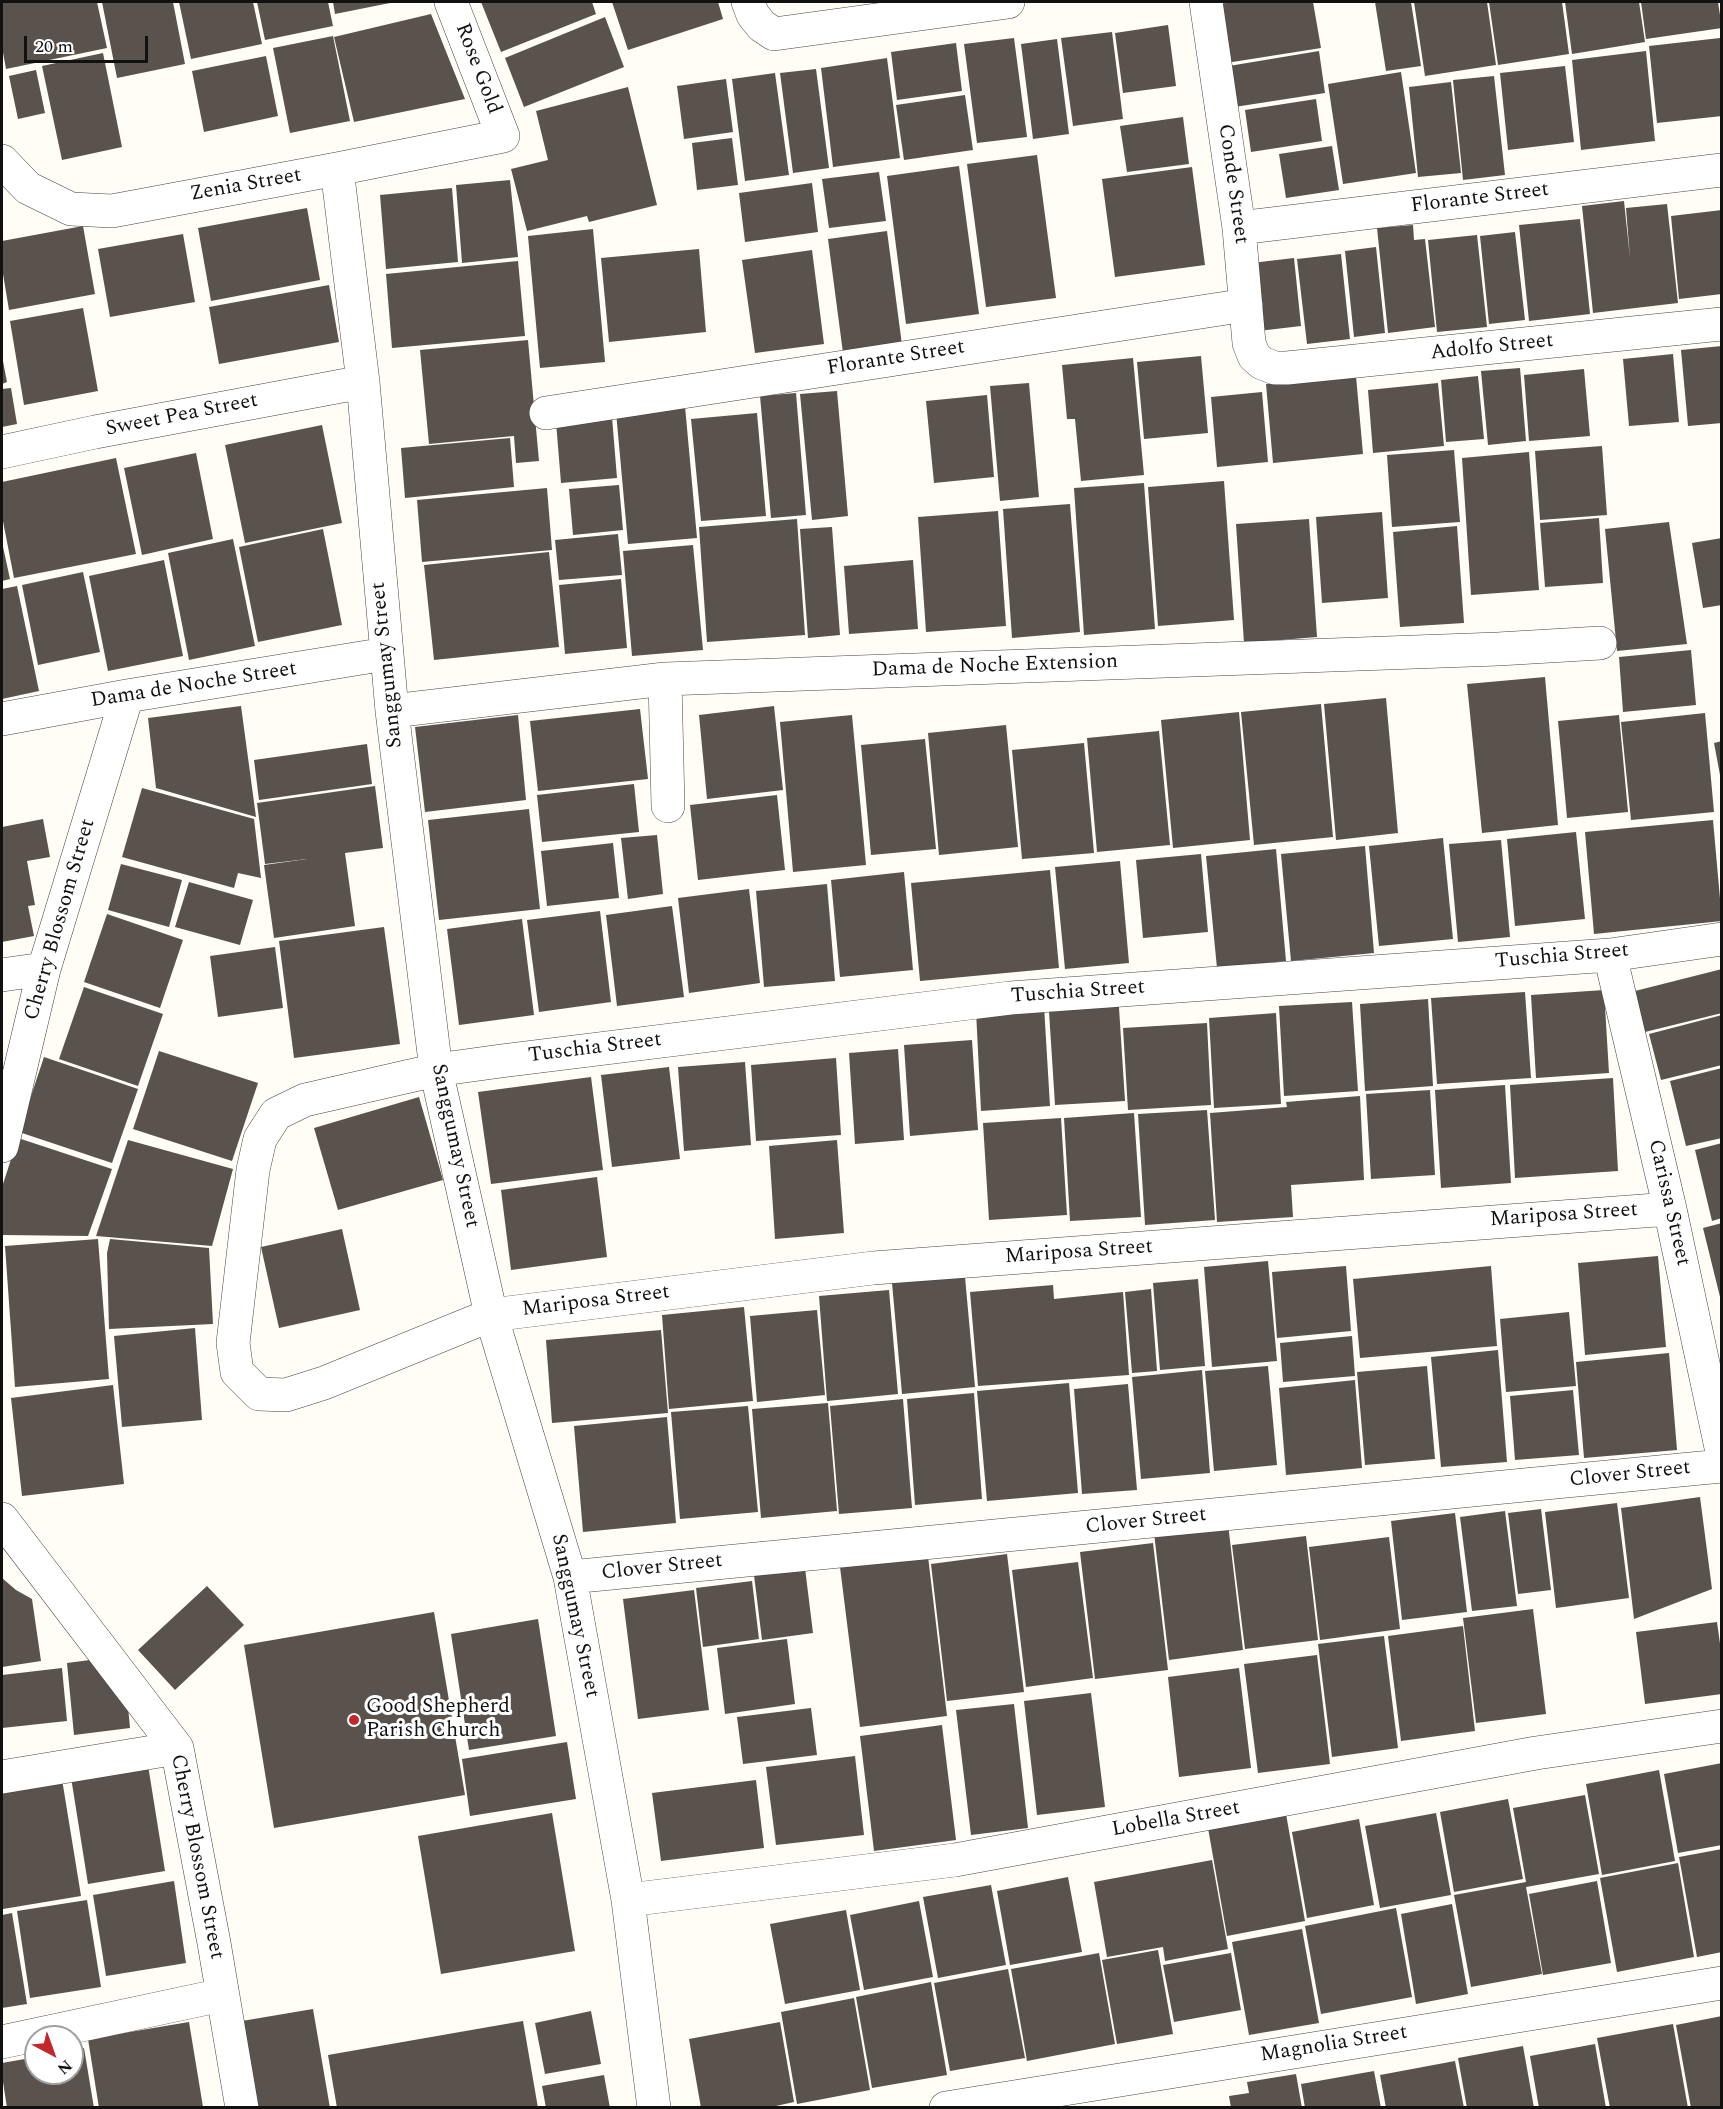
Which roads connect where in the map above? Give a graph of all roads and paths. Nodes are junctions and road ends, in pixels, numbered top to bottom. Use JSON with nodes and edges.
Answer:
{"nodes":[{"id":1,"x":451,"y":2,"type":"edge"},
{"id":2,"x":748,"y":2,"type":"edge"},
{"id":3,"x":1008,"y":2,"type":"edge"},
{"id":4,"x":1206,"y":2,"type":"edge"},
{"id":5,"x":503,"y":136,"type":"joint"},
{"id":6,"x":2,"y":161,"type":"edge"},
{"id":7,"x":337,"y":169,"type":"junction"},
{"id":8,"x":1722,"y":170,"type":"edge"},
{"id":9,"x":1239,"y":228,"type":"junction"},
{"id":10,"x":1246,"y":305,"type":"junction"},
{"id":11,"x":1722,"y":324,"type":"edge"},
{"id":12,"x":1262,"y":363,"type":"joint"},
{"id":13,"x":363,"y":382,"type":"junction"},
{"id":14,"x":546,"y":413,"type":"dead end"},
{"id":15,"x":2,"y":452,"type":"edge"},
{"id":16,"x":1600,"y":643,"type":"dead end"},
{"id":17,"x":386,"y":654,"type":"junction"},
{"id":18,"x":665,"y":679,"type":"junction"},
{"id":19,"x":127,"y":696,"type":"junction"},
{"id":20,"x":392,"y":711,"type":"junction"},
{"id":21,"x":2,"y":719,"type":"edge"},
{"id":22,"x":668,"y":806,"type":"dead end"},
{"id":23,"x":1722,"y":939,"type":"edge"},
{"id":24,"x":1610,"y":955,"type":"junction"},
{"id":25,"x":44,"y":969,"type":"junction"},
{"id":26,"x":2,"y":975,"type":"edge"},
{"id":27,"x":436,"y":1070,"type":"junction"},
{"id":28,"x":2,"y":1146,"type":"edge"},
{"id":29,"x":1670,"y":1209,"type":"junction"},
{"id":30,"x":491,"y":1315,"type":"junction"},
{"id":31,"x":1722,"y":1452,"type":"edge"},
{"id":32,"x":1722,"y":1466,"type":"edge"},
{"id":33,"x":2,"y":1519,"type":"edge"},
{"id":34,"x":570,"y":1577,"type":"junction"},
{"id":35,"x":1722,"y":1725,"type":"edge"},
{"id":36,"x":177,"y":1748,"type":"junction"},
{"id":37,"x":2,"y":1777,"type":"edge"},
{"id":38,"x":628,"y":1900,"type":"junction"},
{"id":39,"x":1722,"y":1983,"type":"edge"},
{"id":40,"x":222,"y":1995,"type":"junction"},
{"id":41,"x":2,"y":2042,"type":"edge"},
{"id":42,"x":242,"y":2108,"type":"edge"},
{"id":43,"x":654,"y":2108,"type":"edge"},
{"id":44,"x":946,"y":2108,"type":"edge"}],
"edges":[{"from":1,"to":5,"type":"street","name":"Rose Gold"},
{"from":2,"to":3,"type":"street"},
{"from":4,"to":9,"type":"street","name":"Conde Street"},
{"from":5,"to":7,"type":"street","name":"Zenia Street"},
{"from":6,"to":7,"type":"street","name":"Zenia Street"},
{"from":7,"to":13,"type":"street","name":"Sanggumay Street"},
{"from":8,"to":9,"type":"street","name":"Florante Street"},
{"from":9,"to":10,"type":"street","name":"Conde Street"},
{"from":10,"to":12,"type":"street","name":"Conde Street"},
{"from":10,"to":14,"type":"street","name":"Florante Street"},
{"from":11,"to":12,"type":"street","name":"Adolfo Street"},
{"from":13,"to":15,"type":"street","name":"Sweet Pea Street"},
{"from":13,"to":17,"type":"street","name":"Sanggumay Street"},
{"from":16,"to":18,"type":"street","name":"Dama de Noche Extension"},
{"from":17,"to":19,"type":"street","name":"Dama de Noche Street"},
{"from":17,"to":20,"type":"street","name":"Sanggumay Street"},
{"from":18,"to":20,"type":"street","name":"Dama de Noche Extension"},
{"from":18,"to":22,"type":"street"},
{"from":19,"to":21,"type":"street","name":"Dama de Noche Street"},
{"from":19,"to":25,"type":"street","name":"Cherry Blossom Street"},
{"from":20,"to":27,"type":"street","name":"Sanggumay Street"},
{"from":23,"to":24,"type":"street","name":"Tuschia Street"},
{"from":24,"to":27,"type":"street","name":"Tuschia Street"},
{"from":24,"to":29,"type":"street","name":"Carissa Street"},
{"from":25,"to":26,"type":"street"},
{"from":25,"to":28,"type":"street","name":"Cherry Blossom Street"},
{"from":27,"to":30,"type":"street","name":"Sanggumay Street"},
{"from":27,"to":30,"type":"street","name":"Tuschia Street"},
{"from":29,"to":30,"type":"street","name":"Mariposa Street"},
{"from":29,"to":31,"type":"street","name":"Carissa Street"},
{"from":30,"to":34,"type":"street","name":"Sanggumay Street"},
{"from":32,"to":34,"type":"street","name":"Clover Street"},
{"from":33,"to":36,"type":"street","name":"Cherry Blossom Street"},
{"from":34,"to":38,"type":"street","name":"Sanggumay Street"},
{"from":35,"to":38,"type":"street","name":"Lobella Street"},
{"from":36,"to":37,"type":"street"},
{"from":36,"to":40,"type":"street","name":"Cherry Blossom Street"},
{"from":38,"to":43,"type":"street","name":"Sanggumay Street"},
{"from":39,"to":44,"type":"street","name":"Magnolia Street"},
{"from":40,"to":41,"type":"street"},
{"from":40,"to":42,"type":"street","name":"Cherry Blossom Street"}]}
